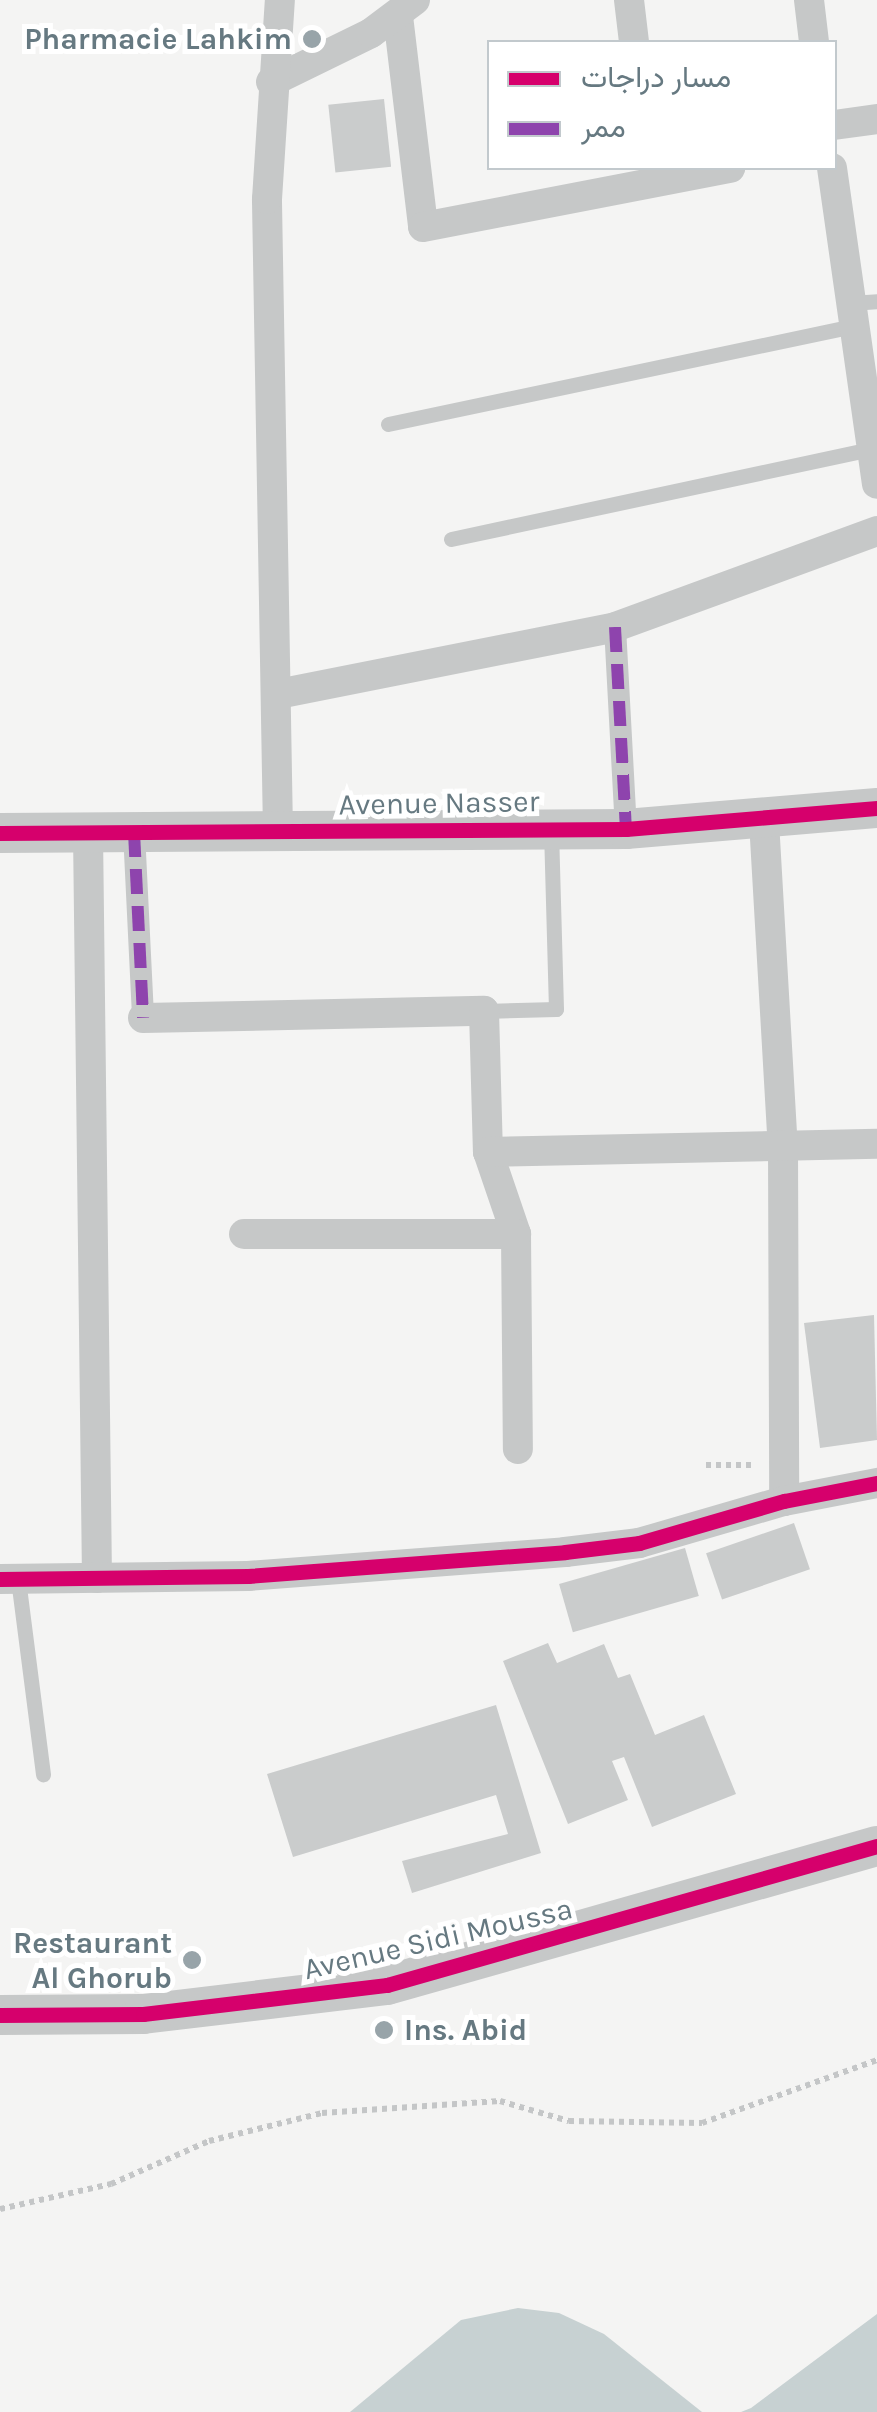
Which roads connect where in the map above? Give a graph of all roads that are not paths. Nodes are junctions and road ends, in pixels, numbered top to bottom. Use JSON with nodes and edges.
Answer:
{"nodes":[{"id":1,"x":280,"y":0,"type":"edge"},
{"id":2,"x":629,"y":0,"type":"edge"},
{"id":3,"x":809,"y":0,"type":"edge"},
{"id":4,"x":407,"y":8,"type":"edge"},
{"id":5,"x":634,"y":40,"type":"edge"},
{"id":6,"x":814,"y":40,"type":"edge"},
{"id":7,"x":271,"y":82,"type":"junction"},
{"id":8,"x":877,"y":119,"type":"edge"},
{"id":9,"x":837,"y":125,"type":"edge"},
{"id":10,"x":698,"y":170,"type":"edge"},
{"id":11,"x":832,"y":170,"type":"edge"},
{"id":12,"x":650,"y":173,"type":"edge"},
{"id":13,"x":861,"y":310,"type":"edge"},
{"id":14,"x":388,"y":424,"type":"dead end"},
{"id":15,"x":872,"y":449,"type":"junction"},
{"id":16,"x":877,"y":484,"type":"edge"},
{"id":17,"x":877,"y":531,"type":"edge"},
{"id":18,"x":450,"y":539,"type":"dead end"},
{"id":19,"x":615,"y":627,"type":"junction"},
{"id":20,"x":278,"y":694,"type":"junction"},
{"id":21,"x":877,"y":808,"type":"edge"},
{"id":22,"x":764,"y":822,"type":"junction"},
{"id":23,"x":626,"y":829,"type":"junction"},
{"id":24,"x":551,"y":830,"type":"junction"},
{"id":25,"x":88,"y":832,"type":"junction"},
{"id":26,"x":134,"y":832,"type":"junction"},
{"id":27,"x":278,"y":832,"type":"junction"},
{"id":28,"x":0,"y":833,"type":"edge"},
{"id":29,"x":484,"y":1011,"type":"junction"},
{"id":30,"x":143,"y":1018,"type":"joint"},
{"id":31,"x":877,"y":1144,"type":"edge"},
{"id":32,"x":784,"y":1148,"type":"junction"},
{"id":33,"x":488,"y":1152,"type":"junction"},
{"id":34,"x":244,"y":1234,"type":"dead end"},
{"id":35,"x":516,"y":1234,"type":"junction"},
{"id":36,"x":518,"y":1449,"type":"dead end"},
{"id":37,"x":877,"y":1483,"type":"edge"},
{"id":38,"x":784,"y":1501,"type":"junction"},
{"id":39,"x":97,"y":1578,"type":"junction"},
{"id":40,"x":9,"y":1579,"type":"edge"},
{"id":41,"x":43,"y":1774,"type":"dead end"},
{"id":42,"x":877,"y":1846,"type":"edge"},
{"id":43,"x":0,"y":2015,"type":"edge"}],
"edges":[{"from":1,"to":7,"type":"street"},
{"from":2,"to":5,"type":"street"},
{"from":3,"to":6,"type":"street"},
{"from":4,"to":7,"type":"street"},
{"from":4,"to":12,"type":"street"},
{"from":7,"to":20,"type":"street"},
{"from":8,"to":9,"type":"street"},
{"from":10,"to":12,"type":"street"},
{"from":11,"to":13,"type":"street"},
{"from":13,"to":14,"type":"lane"},
{"from":13,"to":15,"type":"street"},
{"from":15,"to":16,"type":"street"},
{"from":15,"to":18,"type":"lane"},
{"from":17,"to":19,"type":"street"},
{"from":19,"to":20,"type":"street"},
{"from":19,"to":23,"type":"street"},
{"from":20,"to":27,"type":"street"},
{"from":21,"to":22,"type":"street","name":"Avenue Nasser"},
{"from":22,"to":23,"type":"street","name":"Avenue Nasser"},
{"from":22,"to":32,"type":"street"},
{"from":23,"to":24,"type":"street","name":"Avenue Nasser"},
{"from":24,"to":27,"type":"street","name":"Avenue Nasser"},
{"from":24,"to":29,"type":"lane"},
{"from":25,"to":26,"type":"street","name":"Avenue Nasser"},
{"from":25,"to":28,"type":"street","name":"Avenue Nasser"},
{"from":25,"to":39,"type":"street"},
{"from":26,"to":27,"type":"street","name":"Avenue Nasser"},
{"from":26,"to":30,"type":"street"},
{"from":29,"to":30,"type":"street"},
{"from":29,"to":33,"type":"street"},
{"from":31,"to":32,"type":"street"},
{"from":32,"to":33,"type":"street"},
{"from":32,"to":38,"type":"street"},
{"from":33,"to":35,"type":"street"},
{"from":34,"to":35,"type":"street"},
{"from":35,"to":36,"type":"street"},
{"from":37,"to":38,"type":"street"},
{"from":38,"to":39,"type":"street"},
{"from":39,"to":40,"type":"street"},
{"from":40,"to":41,"type":"lane"},
{"from":42,"to":43,"type":"street","name":"Avenue Sidi Moussa"}]}
